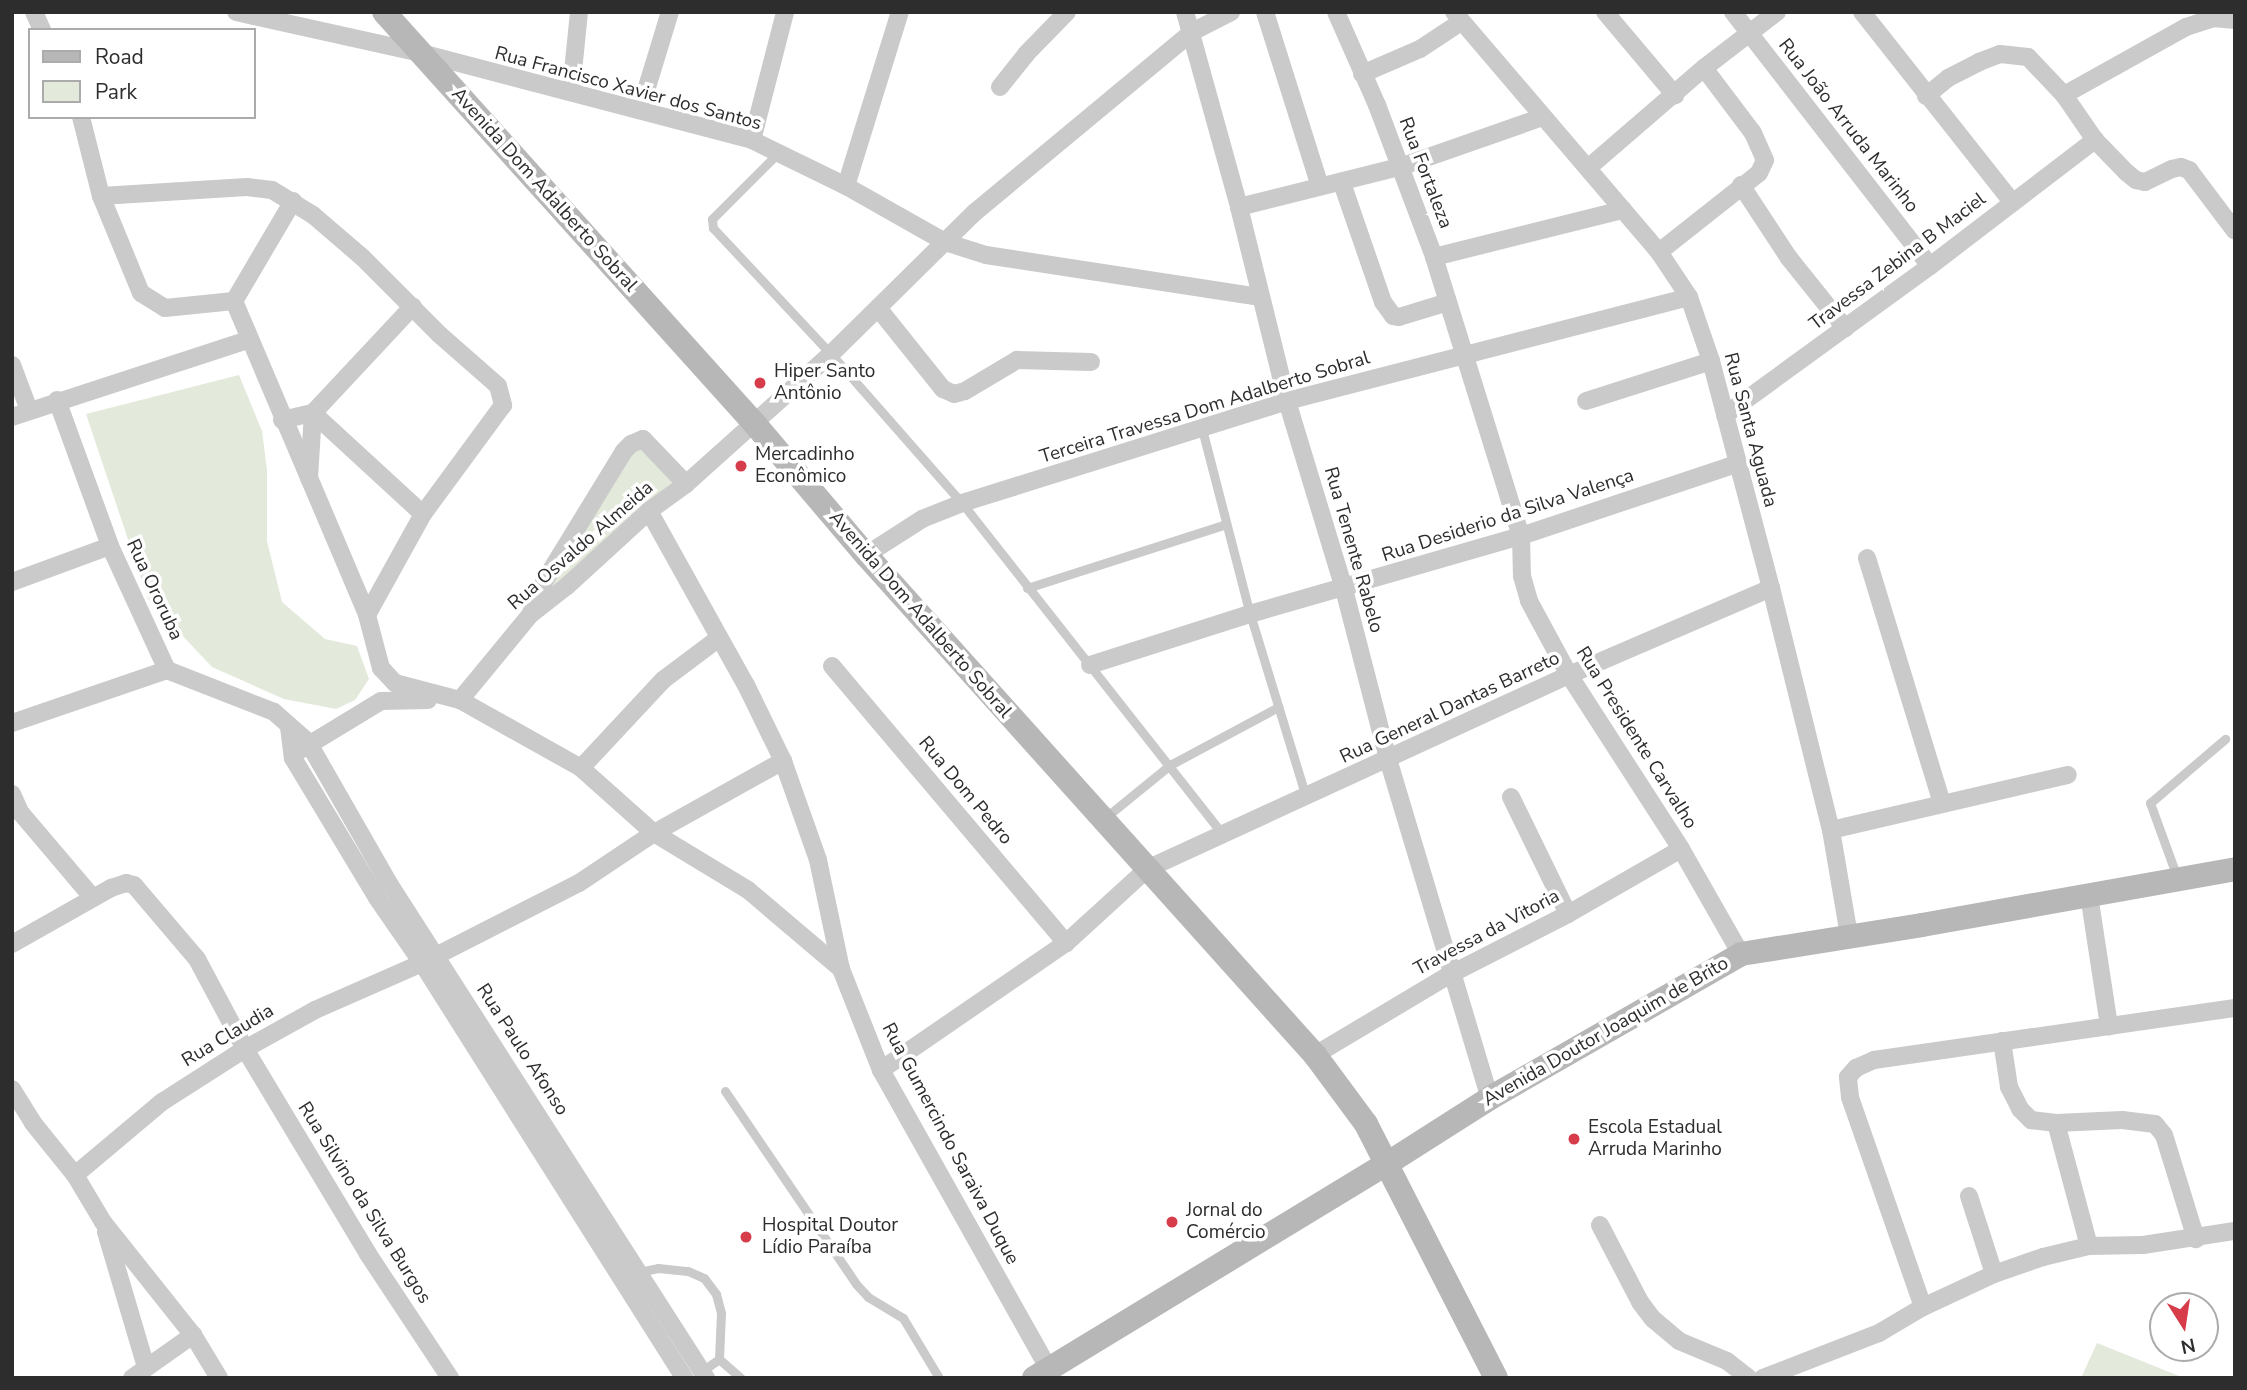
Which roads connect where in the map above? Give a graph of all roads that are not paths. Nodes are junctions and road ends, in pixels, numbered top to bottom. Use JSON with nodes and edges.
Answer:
{"nodes":[{"id":1,"x":34,"y":12,"type":"edge"},
{"id":2,"x":236,"y":12,"type":"edge"},
{"id":3,"x":384,"y":12,"type":"edge"},
{"id":4,"x":579,"y":12,"type":"edge"},
{"id":5,"x":670,"y":12,"type":"edge"},
{"id":6,"x":785,"y":12,"type":"edge"},
{"id":7,"x":901,"y":12,"type":"edge"},
{"id":8,"x":1066,"y":12,"type":"edge"},
{"id":9,"x":1185,"y":12,"type":"edge"},
{"id":10,"x":1231,"y":12,"type":"edge"},
{"id":11,"x":1265,"y":12,"type":"edge"},
{"id":12,"x":1336,"y":12,"type":"edge"},
{"id":13,"x":1605,"y":12,"type":"edge"},
{"id":14,"x":1733,"y":12,"type":"edge"},
{"id":15,"x":1777,"y":12,"type":"edge"},
{"id":16,"x":1862,"y":12,"type":"edge"},
{"id":17,"x":1458,"y":17,"type":"edge"},
{"id":18,"x":2235,"y":20,"type":"edge"},
{"id":19,"x":41,"y":28,"type":"edge"},
{"id":20,"x":1192,"y":33,"type":"junction"},
{"id":21,"x":1751,"y":34,"type":"junction"},
{"id":22,"x":421,"y":53,"type":"junction"},
{"id":23,"x":1704,"y":68,"type":"junction"},
{"id":24,"x":1362,"y":74,"type":"junction"},
{"id":25,"x":1000,"y":87,"type":"dead end"},
{"id":26,"x":571,"y":91,"type":"junction"},
{"id":27,"x":1675,"y":95,"type":"junction"},
{"id":28,"x":2064,"y":95,"type":"junction"},
{"id":29,"x":1926,"y":96,"type":"junction"},
{"id":30,"x":640,"y":110,"type":"junction"},
{"id":31,"x":1542,"y":117,"type":"junction"},
{"id":32,"x":81,"y":119,"type":"edge"},
{"id":33,"x":752,"y":140,"type":"junction"},
{"id":34,"x":2095,"y":140,"type":"junction"},
{"id":35,"x":777,"y":154,"type":"junction"},
{"id":36,"x":1400,"y":167,"type":"junction"},
{"id":37,"x":1588,"y":168,"type":"junction"},
{"id":38,"x":1342,"y":183,"type":"junction"},
{"id":39,"x":1741,"y":185,"type":"junction"},
{"id":40,"x":846,"y":186,"type":"junction"},
{"id":41,"x":1320,"y":186,"type":"junction"},
{"id":42,"x":101,"y":196,"type":"junction"},
{"id":43,"x":293,"y":201,"type":"junction"},
{"id":44,"x":2013,"y":203,"type":"junction"},
{"id":45,"x":1239,"y":207,"type":"junction"},
{"id":46,"x":1623,"y":210,"type":"junction"},
{"id":47,"x":2235,"y":231,"type":"edge"},
{"id":48,"x":946,"y":242,"type":"junction"},
{"id":49,"x":1659,"y":253,"type":"junction"},
{"id":50,"x":1434,"y":257,"type":"junction"},
{"id":51,"x":1930,"y":266,"type":"junction"},
{"id":52,"x":1261,"y":297,"type":"junction"},
{"id":53,"x":1689,"y":297,"type":"junction"},
{"id":54,"x":234,"y":301,"type":"junction"},
{"id":55,"x":1448,"y":302,"type":"junction"},
{"id":56,"x":413,"y":306,"type":"junction"},
{"id":57,"x":878,"y":308,"type":"junction"},
{"id":58,"x":1845,"y":328,"type":"junction"},
{"id":59,"x":248,"y":340,"type":"junction"},
{"id":60,"x":1465,"y":353,"type":"junction"},
{"id":61,"x":831,"y":354,"type":"junction"},
{"id":62,"x":1711,"y":361,"type":"junction"},
{"id":63,"x":1091,"y":362,"type":"dead end"},
{"id":64,"x":12,"y":365,"type":"edge"},
{"id":65,"x":57,"y":400,"type":"junction"},
{"id":66,"x":1287,"y":401,"type":"junction"},
{"id":67,"x":1587,"y":401,"type":"dead end"},
{"id":68,"x":29,"y":410,"type":"junction"},
{"id":69,"x":313,"y":413,"type":"junction"},
{"id":70,"x":1725,"y":415,"type":"junction"},
{"id":71,"x":12,"y":417,"type":"edge"},
{"id":72,"x":282,"y":420,"type":"junction"},
{"id":73,"x":754,"y":423,"type":"junction"},
{"id":74,"x":1202,"y":429,"type":"junction"},
{"id":75,"x":1736,"y":464,"type":"junction"},
{"id":76,"x":309,"y":481,"type":"junction"},
{"id":77,"x":686,"y":484,"type":"junction"},
{"id":78,"x":962,"y":503,"type":"junction"},
{"id":79,"x":649,"y":511,"type":"junction"},
{"id":80,"x":423,"y":514,"type":"junction"},
{"id":81,"x":1226,"y":524,"type":"junction"},
{"id":82,"x":1521,"y":536,"type":"junction"},
{"id":83,"x":110,"y":546,"type":"junction"},
{"id":84,"x":866,"y":555,"type":"junction"},
{"id":85,"x":1867,"y":558,"type":"dead end"},
{"id":86,"x":12,"y":582,"type":"edge"},
{"id":87,"x":1771,"y":587,"type":"junction"},
{"id":88,"x":1027,"y":588,"type":"junction"},
{"id":89,"x":1343,"y":589,"type":"junction"},
{"id":90,"x":1250,"y":614,"type":"junction"},
{"id":91,"x":366,"y":615,"type":"junction"},
{"id":92,"x":530,"y":615,"type":"junction"},
{"id":93,"x":719,"y":638,"type":"junction"},
{"id":94,"x":1090,"y":665,"type":"junction"},
{"id":95,"x":832,"y":666,"type":"dead end"},
{"id":96,"x":167,"y":670,"type":"junction"},
{"id":97,"x":1569,"y":675,"type":"junction"},
{"id":98,"x":460,"y":700,"type":"junction"},
{"id":99,"x":1278,"y":707,"type":"junction"},
{"id":100,"x":12,"y":723,"type":"edge"},
{"id":101,"x":289,"y":727,"type":"junction"},
{"id":102,"x":2225,"y":739,"type":"dead end"},
{"id":103,"x":308,"y":742,"type":"junction"},
{"id":104,"x":293,"y":758,"type":"junction"},
{"id":105,"x":1388,"y":759,"type":"junction"},
{"id":106,"x":783,"y":761,"type":"junction"},
{"id":107,"x":1170,"y":765,"type":"junction"},
{"id":108,"x":582,"y":768,"type":"junction"},
{"id":109,"x":2068,"y":775,"type":"dead end"},
{"id":110,"x":12,"y":794,"type":"edge"},
{"id":111,"x":1511,"y":797,"type":"dead end"},
{"id":112,"x":1307,"y":799,"type":"junction"},
{"id":113,"x":1942,"y":803,"type":"junction"},
{"id":114,"x":16,"y":815,"type":"edge"},
{"id":115,"x":1103,"y":820,"type":"junction"},
{"id":116,"x":1831,"y":830,"type":"junction"},
{"id":117,"x":654,"y":833,"type":"junction"},
{"id":118,"x":1223,"y":835,"type":"junction"},
{"id":119,"x":1681,"y":849,"type":"junction"},
{"id":120,"x":1147,"y":869,"type":"junction"},
{"id":121,"x":2235,"y":869,"type":"edge"},
{"id":122,"x":2177,"y":879,"type":"junction"},
{"id":123,"x":2089,"y":895,"type":"junction"},
{"id":124,"x":93,"y":898,"type":"junction"},
{"id":125,"x":1568,"y":914,"type":"junction"},
{"id":126,"x":1850,"y":935,"type":"junction"},
{"id":127,"x":1066,"y":943,"type":"junction"},
{"id":128,"x":12,"y":944,"type":"edge"},
{"id":129,"x":1741,"y":954,"type":"junction"},
{"id":130,"x":429,"y":959,"type":"junction"},
{"id":131,"x":841,"y":969,"type":"junction"},
{"id":132,"x":1451,"y":974,"type":"junction"},
{"id":133,"x":2235,"y":1009,"type":"edge"},
{"id":134,"x":2109,"y":1026,"type":"junction"},
{"id":135,"x":2002,"y":1041,"type":"junction"},
{"id":136,"x":245,"y":1049,"type":"junction"},
{"id":137,"x":1315,"y":1055,"type":"junction"},
{"id":138,"x":881,"y":1070,"type":"junction"},
{"id":139,"x":511,"y":1088,"type":"junction"},
{"id":140,"x":12,"y":1089,"type":"edge"},
{"id":141,"x":725,"y":1091,"type":"dead end"},
{"id":142,"x":1490,"y":1098,"type":"junction"},
{"id":143,"x":2056,"y":1123,"type":"junction"},
{"id":144,"x":1385,"y":1165,"type":"junction"},
{"id":145,"x":75,"y":1175,"type":"junction"},
{"id":146,"x":1969,"y":1196,"type":"dead end"},
{"id":147,"x":103,"y":1222,"type":"junction"},
{"id":148,"x":1600,"y":1225,"type":"dead end"},
{"id":149,"x":2235,"y":1231,"type":"edge"},
{"id":150,"x":2196,"y":1239,"type":"junction"},
{"id":151,"x":619,"y":1240,"type":"junction"},
{"id":152,"x":2089,"y":1246,"type":"junction"},
{"id":153,"x":604,"y":1251,"type":"junction"},
{"id":154,"x":639,"y":1272,"type":"junction"},
{"id":155,"x":1994,"y":1274,"type":"junction"},
{"id":156,"x":1923,"y":1307,"type":"junction"},
{"id":157,"x":192,"y":1335,"type":"junction"},
{"id":158,"x":719,"y":1359,"type":"junction"},
{"id":159,"x":139,"y":1373,"type":"edge"},
{"id":160,"x":1041,"y":1373,"type":"edge"},
{"id":161,"x":700,"y":1376,"type":"edge"},
{"id":162,"x":219,"y":1378,"type":"edge"},
{"id":163,"x":450,"y":1378,"type":"edge"},
{"id":164,"x":684,"y":1378,"type":"edge"},
{"id":165,"x":741,"y":1378,"type":"edge"},
{"id":166,"x":939,"y":1378,"type":"edge"},
{"id":167,"x":1496,"y":1378,"type":"edge"},
{"id":168,"x":1749,"y":1378,"type":"edge"},
{"id":169,"x":1763,"y":1378,"type":"edge"}],
"edges":[{"from":1,"to":19,"type":"street"},
{"from":2,"to":22,"type":"street","name":"Rua Francisco Xavier dos Santos"},
{"from":3,"to":22,"type":"main road","name":"Avenida Dom Adalberto Sobral"},
{"from":4,"to":26,"type":"street"},
{"from":5,"to":30,"type":"street"},
{"from":6,"to":33,"type":"street"},
{"from":7,"to":40,"type":"street"},
{"from":8,"to":25,"type":"street"},
{"from":9,"to":20,"type":"street","name":"Rua Tenente Rabelo"},
{"from":10,"to":20,"type":"street","name":"Rua Osvaldo Almeida"},
{"from":11,"to":41,"type":"street"},
{"from":12,"to":24,"type":"street","name":"Rua Fortaleza"},
{"from":13,"to":27,"type":"street"},
{"from":14,"to":21,"type":"street","name":"Rua João Arruda Marinho"},
{"from":15,"to":21,"type":"street"},
{"from":16,"to":29,"type":"street"},
{"from":17,"to":24,"type":"street"},
{"from":17,"to":31,"type":"street","name":"Rua Santa Aguada"},
{"from":18,"to":28,"type":"street"},
{"from":20,"to":45,"type":"street","name":"Rua Tenente Rabelo"},
{"from":20,"to":48,"type":"street","name":"Rua Osvaldo Almeida"},
{"from":21,"to":23,"type":"street"},
{"from":21,"to":51,"type":"street","name":"Rua João Arruda Marinho"},
{"from":22,"to":26,"type":"street","name":"Rua Francisco Xavier dos Santos"},
{"from":22,"to":73,"type":"main road","name":"Avenida Dom Adalberto Sobral"},
{"from":23,"to":27,"type":"street"},
{"from":23,"to":39,"type":"street"},
{"from":24,"to":36,"type":"street","name":"Rua Fortaleza"},
{"from":26,"to":30,"type":"street","name":"Rua Francisco Xavier dos Santos"},
{"from":27,"to":37,"type":"street"},
{"from":28,"to":29,"type":"street"},
{"from":28,"to":34,"type":"street"},
{"from":29,"to":44,"type":"street"},
{"from":30,"to":33,"type":"street","name":"Rua Francisco Xavier dos Santos"},
{"from":31,"to":36,"type":"street"},
{"from":31,"to":37,"type":"street","name":"Rua Santa Aguada"},
{"from":32,"to":42,"type":"street"},
{"from":33,"to":35,"type":"street","name":"Rua Francisco Xavier dos Santos"},
{"from":34,"to":44,"type":"street","name":"Travessa Zebina B Maciel"},
{"from":34,"to":47,"type":"street"},
{"from":35,"to":40,"type":"street","name":"Rua Francisco Xavier dos Santos"},
{"from":35,"to":61,"type":"lane"},
{"from":36,"to":38,"type":"street"},
{"from":36,"to":50,"type":"street","name":"Rua Fortaleza"},
{"from":37,"to":46,"type":"street","name":"Rua Santa Aguada"},
{"from":38,"to":41,"type":"street"},
{"from":38,"to":55,"type":"street"},
{"from":39,"to":49,"type":"street"},
{"from":39,"to":58,"type":"street"},
{"from":40,"to":48,"type":"street","name":"Rua Francisco Xavier dos Santos"},
{"from":41,"to":45,"type":"street"},
{"from":42,"to":43,"type":"street"},
{"from":42,"to":54,"type":"street"},
{"from":43,"to":54,"type":"street"},
{"from":43,"to":56,"type":"street"},
{"from":44,"to":51,"type":"street","name":"Travessa Zebina B Maciel"},
{"from":45,"to":52,"type":"street","name":"Rua Tenente Rabelo"},
{"from":46,"to":49,"type":"street","name":"Rua Santa Aguada"},
{"from":46,"to":50,"type":"street"},
{"from":48,"to":52,"type":"street","name":"Rua Francisco Xavier dos Santos"},
{"from":48,"to":57,"type":"street","name":"Rua Osvaldo Almeida"},
{"from":49,"to":53,"type":"street","name":"Rua Santa Aguada"},
{"from":50,"to":55,"type":"street","name":"Rua Fortaleza"},
{"from":51,"to":58,"type":"street","name":"Travessa Zebina B Maciel"},
{"from":52,"to":66,"type":"street","name":"Rua Tenente Rabelo"},
{"from":53,"to":60,"type":"street","name":"Terceira Travessa Dom Adalberto Sobral"},
{"from":53,"to":62,"type":"street","name":"Rua Santa Aguada"},
{"from":54,"to":59,"type":"street"},
{"from":55,"to":60,"type":"street","name":"Rua Fortaleza"},
{"from":56,"to":69,"type":"street"},
{"from":56,"to":80,"type":"street"},
{"from":57,"to":61,"type":"street","name":"Rua Osvaldo Almeida"},
{"from":57,"to":63,"type":"street"},
{"from":58,"to":70,"type":"street","name":"Travessa Zebina B Maciel"},
{"from":59,"to":65,"type":"street"},
{"from":59,"to":72,"type":"street"},
{"from":60,"to":66,"type":"street","name":"Terceira Travessa Dom Adalberto Sobral"},
{"from":60,"to":82,"type":"street","name":"Rua Presidente Carvalho"},
{"from":61,"to":73,"type":"street","name":"Rua Osvaldo Almeida"},
{"from":61,"to":78,"type":"lane"},
{"from":62,"to":67,"type":"street"},
{"from":62,"to":70,"type":"street","name":"Rua Santa Aguada"},
{"from":64,"to":68,"type":"street"},
{"from":65,"to":68,"type":"street"},
{"from":65,"to":83,"type":"street","name":"Rua Ororuba"},
{"from":66,"to":74,"type":"street","name":"Terceira Travessa Dom Adalberto Sobral"},
{"from":66,"to":89,"type":"street","name":"Rua Tenente Rabelo"},
{"from":68,"to":71,"type":"street"},
{"from":69,"to":72,"type":"street"},
{"from":69,"to":76,"type":"street"},
{"from":69,"to":80,"type":"street"},
{"from":70,"to":75,"type":"street","name":"Rua Santa Aguada"},
{"from":72,"to":76,"type":"street"},
{"from":73,"to":77,"type":"street","name":"Rua Osvaldo Almeida"},
{"from":73,"to":84,"type":"main road","name":"Avenida Dom Adalberto Sobral"},
{"from":74,"to":78,"type":"street","name":"Terceira Travessa Dom Adalberto Sobral"},
{"from":74,"to":81,"type":"lane"},
{"from":75,"to":82,"type":"street","name":"Rua Desiderio da Silva Valença"},
{"from":75,"to":87,"type":"street","name":"Rua Santa Aguada"},
{"from":76,"to":91,"type":"street"},
{"from":77,"to":79,"type":"street","name":"Rua Osvaldo Almeida"},
{"from":77,"to":92,"type":"street"},
{"from":78,"to":84,"type":"street","name":"Terceira Travessa Dom Adalberto Sobral"},
{"from":78,"to":88,"type":"lane"},
{"from":79,"to":92,"type":"street","name":"Rua Osvaldo Almeida"},
{"from":79,"to":93,"type":"street","name":"Rua Gumercindo Saraiva Duque"},
{"from":80,"to":91,"type":"street"},
{"from":81,"to":88,"type":"lane"},
{"from":81,"to":90,"type":"lane"},
{"from":82,"to":89,"type":"street","name":"Rua Desiderio da Silva Valença"},
{"from":82,"to":97,"type":"street","name":"Rua Presidente Carvalho"},
{"from":83,"to":86,"type":"street"},
{"from":83,"to":96,"type":"street","name":"Rua Ororuba"},
{"from":84,"to":115,"type":"main road","name":"Avenida Dom Adalberto Sobral"},
{"from":85,"to":113,"type":"street"},
{"from":87,"to":97,"type":"street","name":"Rua General Dantas Barreto"},
{"from":87,"to":116,"type":"street","name":"Rua Santa Aguada"},
{"from":88,"to":94,"type":"lane"},
{"from":89,"to":90,"type":"street","name":"Rua Desiderio da Silva Valença"},
{"from":89,"to":105,"type":"street","name":"Rua Tenente Rabelo"},
{"from":90,"to":94,"type":"street","name":"Rua Desiderio da Silva Valença"},
{"from":90,"to":99,"type":"lane"},
{"from":91,"to":98,"type":"street"},
{"from":92,"to":98,"type":"street","name":"Rua Osvaldo Almeida"},
{"from":93,"to":106,"type":"street","name":"Rua Gumercindo Saraiva Duque"},
{"from":93,"to":108,"type":"street"},
{"from":94,"to":107,"type":"lane"},
{"from":95,"to":127,"type":"street","name":"Rua Dom Pedro"},
{"from":96,"to":100,"type":"street"},
{"from":96,"to":101,"type":"street","name":"Rua Ororuba"},
{"from":97,"to":105,"type":"street","name":"Rua General Dantas Barreto"},
{"from":97,"to":119,"type":"street","name":"Rua Presidente Carvalho"},
{"from":98,"to":103,"type":"street"},
{"from":98,"to":108,"type":"street"},
{"from":99,"to":107,"type":"lane"},
{"from":99,"to":112,"type":"lane"},
{"from":101,"to":103,"type":"street","name":"Rua Ororuba"},
{"from":101,"to":104,"type":"street"},
{"from":102,"to":122,"type":"lane"},
{"from":103,"to":104,"type":"street"},
{"from":103,"to":130,"type":"street","name":"Rua Paulo Afonso"},
{"from":104,"to":130,"type":"street","name":"Rua Paulo Afonso"},
{"from":105,"to":112,"type":"street","name":"Rua General Dantas Barreto"},
{"from":105,"to":132,"type":"street","name":"Rua Tenente Rabelo"},
{"from":106,"to":117,"type":"street","name":"Rua Claudia"},
{"from":106,"to":131,"type":"street","name":"Rua Gumercindo Saraiva Duque"},
{"from":107,"to":115,"type":"lane"},
{"from":107,"to":118,"type":"lane"},
{"from":108,"to":117,"type":"street"},
{"from":109,"to":113,"type":"street"},
{"from":110,"to":114,"type":"street"},
{"from":111,"to":125,"type":"street"},
{"from":112,"to":118,"type":"street","name":"Rua General Dantas Barreto"},
{"from":113,"to":116,"type":"street"},
{"from":114,"to":124,"type":"street"},
{"from":115,"to":120,"type":"main road","name":"Avenida Dom Adalberto Sobral"},
{"from":116,"to":126,"type":"street","name":"Rua Santa Aguada"},
{"from":117,"to":130,"type":"street","name":"Rua Claudia"},
{"from":117,"to":131,"type":"street"},
{"from":118,"to":120,"type":"street","name":"Rua General Dantas Barreto"},
{"from":119,"to":125,"type":"street","name":"Travessa da Vitoria"},
{"from":119,"to":129,"type":"street","name":"Rua Presidente Carvalho"},
{"from":120,"to":127,"type":"street","name":"Rua General Dantas Barreto"},
{"from":120,"to":137,"type":"main road","name":"Avenida Dom Adalberto Sobral"},
{"from":121,"to":122,"type":"main road","name":"Avenida Doutor Joaquim de Brito"},
{"from":122,"to":123,"type":"main road","name":"Avenida Doutor Joaquim de Brito"},
{"from":123,"to":126,"type":"main road","name":"Avenida Doutor Joaquim de Brito"},
{"from":123,"to":134,"type":"street"},
{"from":124,"to":128,"type":"street"},
{"from":124,"to":136,"type":"street","name":"Rua Silvino da Silva Burgos"},
{"from":125,"to":132,"type":"street","name":"Travessa da Vitoria"},
{"from":126,"to":129,"type":"main road","name":"Avenida Doutor Joaquim de Brito"},
{"from":127,"to":138,"type":"street","name":"Rua General Dantas Barreto"},
{"from":129,"to":142,"type":"main road","name":"Avenida Doutor Joaquim de Brito"},
{"from":130,"to":136,"type":"street","name":"Rua Claudia"},
{"from":130,"to":139,"type":"street","name":"Rua Paulo Afonso"},
{"from":131,"to":138,"type":"street","name":"Rua Gumercindo Saraiva Duque"},
{"from":132,"to":137,"type":"street","name":"Travessa da Vitoria"},
{"from":132,"to":142,"type":"street","name":"Rua Tenente Rabelo"},
{"from":133,"to":134,"type":"street"},
{"from":134,"to":135,"type":"street"},
{"from":135,"to":143,"type":"street"},
{"from":135,"to":156,"type":"street"},
{"from":136,"to":145,"type":"street","name":"Rua Claudia"},
{"from":136,"to":163,"type":"street","name":"Rua Silvino da Silva Burgos"},
{"from":137,"to":144,"type":"main road","name":"Avenida Dom Adalberto Sobral"},
{"from":138,"to":160,"type":"street","name":"Rua Gumercindo Saraiva Duque"},
{"from":139,"to":151,"type":"street","name":"Rua Paulo Afonso"},
{"from":139,"to":153,"type":"street","name":"Rua Paulo Afonso"},
{"from":140,"to":145,"type":"street"},
{"from":141,"to":166,"type":"lane"},
{"from":142,"to":144,"type":"main road","name":"Avenida Doutor Joaquim de Brito"},
{"from":143,"to":150,"type":"street"},
{"from":143,"to":152,"type":"street"},
{"from":144,"to":160,"type":"main road","name":"Avenida Doutor Joaquim de Brito"},
{"from":144,"to":167,"type":"main road","name":"Avenida Dom Adalberto Sobral"},
{"from":145,"to":147,"type":"street"},
{"from":146,"to":155,"type":"street"},
{"from":147,"to":157,"type":"street"},
{"from":147,"to":159,"type":"street"},
{"from":148,"to":168,"type":"street"},
{"from":149,"to":150,"type":"street"},
{"from":150,"to":152,"type":"street"},
{"from":151,"to":153,"type":"street"},
{"from":151,"to":154,"type":"street","name":"Rua Paulo Afonso"},
{"from":152,"to":155,"type":"street"},
{"from":153,"to":164,"type":"street","name":"Rua Paulo Afonso"},
{"from":154,"to":158,"type":"lane"},
{"from":154,"to":161,"type":"street","name":"Rua Paulo Afonso"},
{"from":155,"to":156,"type":"street"},
{"from":156,"to":169,"type":"street"},
{"from":157,"to":159,"type":"street"},
{"from":157,"to":162,"type":"street"},
{"from":158,"to":161,"type":"lane"},
{"from":158,"to":165,"type":"lane"}]}
